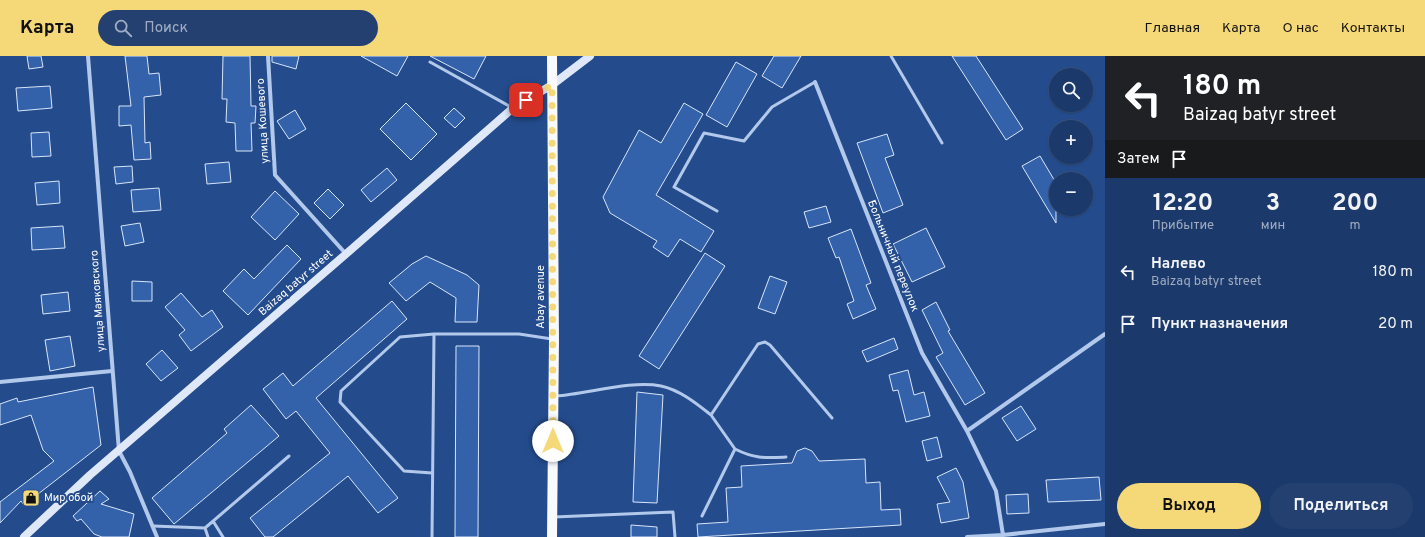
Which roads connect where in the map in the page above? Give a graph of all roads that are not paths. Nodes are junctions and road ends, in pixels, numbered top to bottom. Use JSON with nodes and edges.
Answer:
{"nodes":[{"id":1,"x":88,"y":56,"type":"edge"},
{"id":2,"x":268,"y":56,"type":"edge"},
{"id":3,"x":552,"y":56,"type":"edge"},
{"id":4,"x":590,"y":56,"type":"edge"},
{"id":5,"x":891,"y":56,"type":"edge"},
{"id":6,"x":430,"y":62,"type":"dead end"},
{"id":7,"x":815,"y":82,"type":"joint"},
{"id":8,"x":552,"y":85,"type":"junction"},
{"id":9,"x":513,"y":108,"type":"junction"},
{"id":10,"x":942,"y":143,"type":"dead end"},
{"id":11,"x":717,"y":211,"type":"dead end"},
{"id":12,"x":346,"y":254,"type":"junction"},
{"id":13,"x":434,"y":334,"type":"junction"},
{"id":14,"x":1105,"y":334,"type":"edge"},
{"id":15,"x":554,"y":340,"type":"junction"},
{"id":16,"x":112,"y":371,"type":"junction"},
{"id":17,"x":0,"y":382,"type":"edge"},
{"id":18,"x":553,"y":396,"type":"junction"},
{"id":19,"x":711,"y":415,"type":"junction"},
{"id":20,"x":832,"y":418,"type":"dead end"},
{"id":21,"x":968,"y":431,"type":"junction"},
{"id":22,"x":735,"y":449,"type":"junction"},
{"id":23,"x":119,"y":450,"type":"junction"},
{"id":24,"x":289,"y":456,"type":"dead end"},
{"id":25,"x":786,"y":457,"type":"dead end"},
{"id":26,"x":432,"y":473,"type":"junction"},
{"id":27,"x":702,"y":516,"type":"dead end"},
{"id":28,"x":552,"y":517,"type":"junction"},
{"id":29,"x":213,"y":521,"type":"junction"},
{"id":30,"x":1105,"y":524,"type":"edge"},
{"id":31,"x":153,"y":526,"type":"junction"},
{"id":32,"x":205,"y":528,"type":"junction"},
{"id":33,"x":1003,"y":535,"type":"junction"},
{"id":34,"x":24,"y":537,"type":"edge"},
{"id":35,"x":157,"y":537,"type":"edge"},
{"id":36,"x":208,"y":537,"type":"edge"},
{"id":37,"x":223,"y":537,"type":"edge"},
{"id":38,"x":432,"y":537,"type":"edge"},
{"id":39,"x":552,"y":537,"type":"edge"},
{"id":40,"x":675,"y":537,"type":"edge"},
{"id":41,"x":968,"y":537,"type":"edge"}],
"edges":[{"from":1,"to":16,"type":"street","name":"улица Маяковского"},
{"from":2,"to":12,"type":"street","name":"улица Кошевого"},
{"from":3,"to":8,"type":"main road","name":"Abay avenue"},
{"from":4,"to":8,"type":"main road","name":"Baizaq batyr street"},
{"from":5,"to":10,"type":"lane"},
{"from":6,"to":9,"type":"lane"},
{"from":7,"to":11,"type":"lane"},
{"from":7,"to":21,"type":"street","name":"Больничный переулок"},
{"from":8,"to":9,"type":"main road","name":"Baizaq batyr street"},
{"from":8,"to":15,"type":"main road","name":"Abay avenue"},
{"from":9,"to":12,"type":"main road","name":"Baizaq batyr street"},
{"from":12,"to":23,"type":"main road","name":"Baizaq batyr street"},
{"from":13,"to":15,"type":"lane"},
{"from":13,"to":26,"type":"lane"},
{"from":13,"to":26,"type":"lane"},
{"from":14,"to":21,"type":"street"},
{"from":15,"to":18,"type":"main road","name":"Abay avenue"},
{"from":16,"to":17,"type":"street"},
{"from":16,"to":23,"type":"street","name":"улица Маяковского"},
{"from":18,"to":19,"type":"lane"},
{"from":18,"to":28,"type":"main road","name":"Abay avenue"},
{"from":19,"to":20,"type":"lane"},
{"from":19,"to":22,"type":"lane"},
{"from":21,"to":33,"type":"street","name":"Больничный переулок"},
{"from":22,"to":25,"type":"lane"},
{"from":22,"to":27,"type":"lane"},
{"from":23,"to":31,"type":"street","name":"улица Маяковского"},
{"from":23,"to":34,"type":"main road","name":"Baizaq batyr street"},
{"from":24,"to":29,"type":"lane"},
{"from":26,"to":38,"type":"lane"},
{"from":28,"to":39,"type":"main road","name":"Abay avenue"},
{"from":28,"to":40,"type":"lane"},
{"from":29,"to":32,"type":"lane"},
{"from":29,"to":37,"type":"lane"},
{"from":30,"to":33,"type":"street"},
{"from":31,"to":32,"type":"lane"},
{"from":31,"to":35,"type":"street","name":"улица Маяковского"},
{"from":32,"to":36,"type":"lane"},
{"from":33,"to":41,"type":"street"}]}
